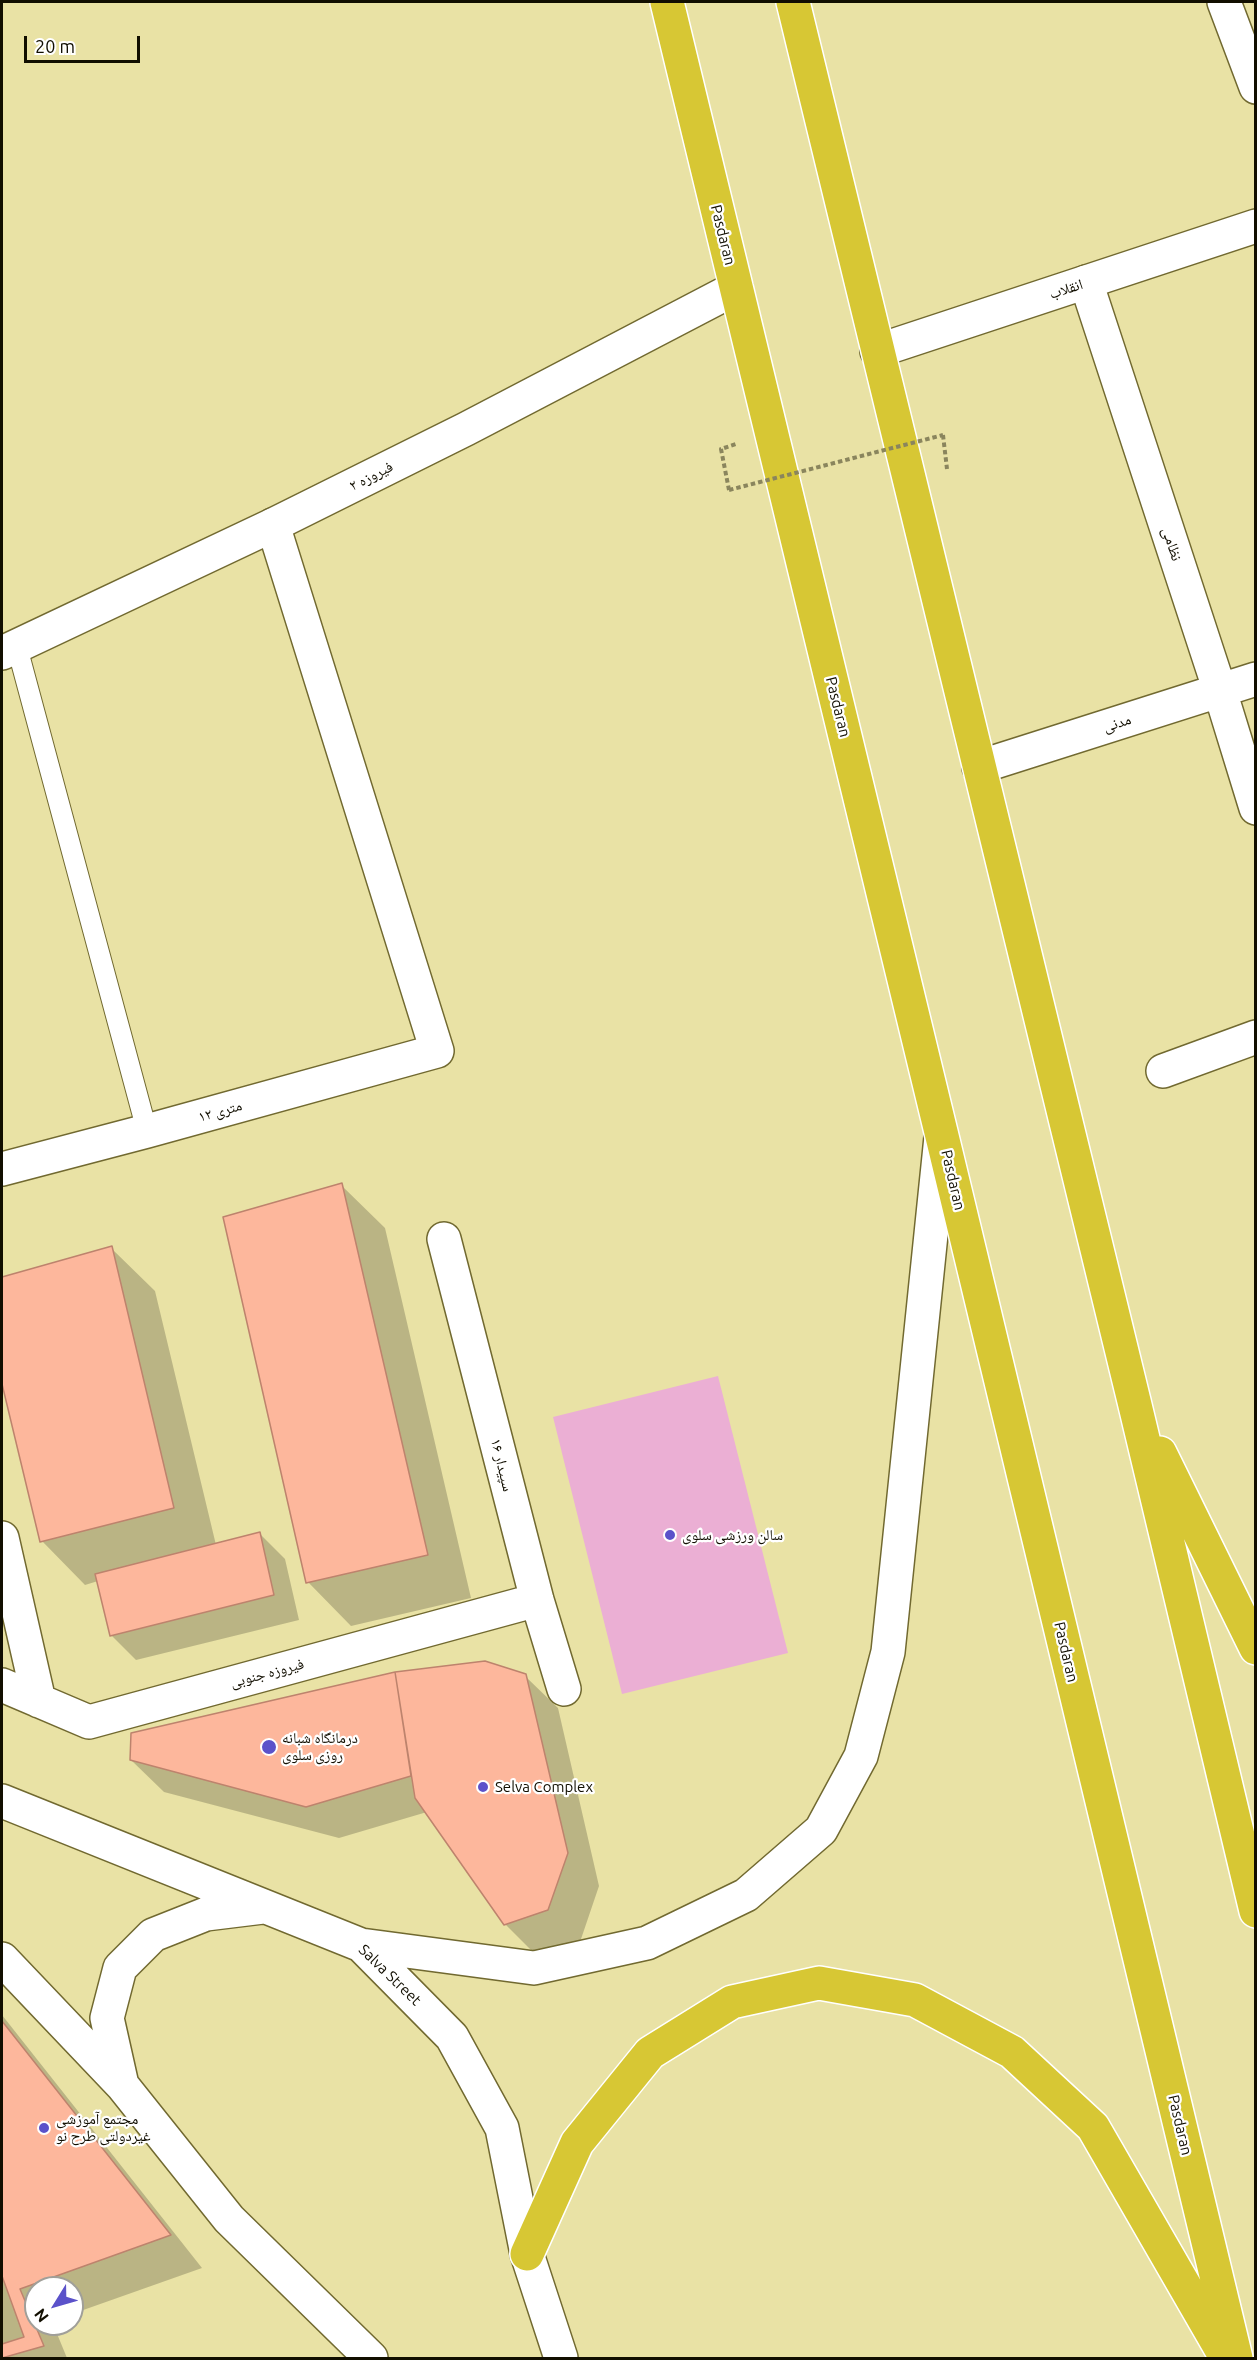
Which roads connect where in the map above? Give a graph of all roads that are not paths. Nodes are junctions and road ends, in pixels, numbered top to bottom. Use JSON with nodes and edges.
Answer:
{"nodes":[{"id":1,"x":667,"y":2,"type":"edge"},
{"id":2,"x":793,"y":2,"type":"edge"},
{"id":3,"x":1224,"y":2,"type":"edge"},
{"id":4,"x":1256,"y":87,"type":"edge"},
{"id":5,"x":1256,"y":226,"type":"edge"},
{"id":6,"x":1086,"y":282,"type":"junction"},
{"id":7,"x":736,"y":288,"type":"junction"},
{"id":8,"x":877,"y":351,"type":"junction"},
{"id":9,"x":273,"y":525,"type":"junction"},
{"id":10,"x":9,"y":650,"type":"edge"},
{"id":11,"x":1256,"y":679,"type":"edge"},
{"id":12,"x":1220,"y":691,"type":"junction"},
{"id":13,"x":979,"y":767,"type":"junction"},
{"id":14,"x":1256,"y":808,"type":"edge"},
{"id":15,"x":1256,"y":1037,"type":"edge"},
{"id":16,"x":1163,"y":1071,"type":"dead end"},
{"id":17,"x":147,"y":1131,"type":"junction"},
{"id":18,"x":941,"y":1132,"type":"junction"},
{"id":19,"x":2,"y":1169,"type":"edge"},
{"id":20,"x":444,"y":1239,"type":"dead end"},
{"id":21,"x":1134,"y":1401,"type":"junction"},
{"id":22,"x":2,"y":1538,"type":"edge"},
{"id":23,"x":537,"y":1600,"type":"junction"},
{"id":24,"x":1256,"y":1648,"type":"edge"},
{"id":25,"x":2,"y":1685,"type":"edge"},
{"id":26,"x":564,"y":1689,"type":"dead end"},
{"id":27,"x":39,"y":1701,"type":"junction"},
{"id":28,"x":2,"y":1801,"type":"edge"},
{"id":29,"x":268,"y":1906,"type":"junction"},
{"id":30,"x":1256,"y":1911,"type":"edge"},
{"id":31,"x":362,"y":1945,"type":"junction"},
{"id":32,"x":2,"y":1959,"type":"edge"},
{"id":33,"x":122,"y":2085,"type":"junction"},
{"id":34,"x":527,"y":2254,"type":"junction"},
{"id":35,"x":371,"y":2358,"type":"edge"},
{"id":36,"x":561,"y":2358,"type":"edge"},
{"id":37,"x":1227,"y":2358,"type":"edge"},
{"id":38,"x":1236,"y":2358,"type":"edge"}],
"edges":[{"from":1,"to":7,"type":"highway","name":"Pasdaran"},
{"from":2,"to":8,"type":"highway"},
{"from":3,"to":4,"type":"street"},
{"from":5,"to":6,"type":"street","name":"انقلاب"},
{"from":6,"to":8,"type":"street","name":"انقلاب"},
{"from":6,"to":12,"type":"street","name":"نظامی"},
{"from":7,"to":9,"type":"street","name":"فیروزه ٢"},
{"from":7,"to":18,"type":"highway","name":"Pasdaran"},
{"from":8,"to":13,"type":"highway"},
{"from":9,"to":10,"type":"street","name":"فیروزه ٢"},
{"from":9,"to":17,"type":"street","name":"۱۲ متری"},
{"from":10,"to":17,"type":"lane"},
{"from":11,"to":12,"type":"street","name":"مدنی"},
{"from":12,"to":13,"type":"street","name":"مدنی"},
{"from":12,"to":14,"type":"street","name":"نظامی"},
{"from":13,"to":21,"type":"highway"},
{"from":15,"to":16,"type":"street"},
{"from":17,"to":19,"type":"street","name":"۱۲ متری"},
{"from":18,"to":31,"type":"street"},
{"from":18,"to":38,"type":"highway","name":"Pasdaran"},
{"from":20,"to":23,"type":"street","name":"سپیدار ۱۶"},
{"from":21,"to":24,"type":"highway"},
{"from":21,"to":30,"type":"highway"},
{"from":22,"to":27,"type":"street"},
{"from":23,"to":26,"type":"street","name":"سپیدار ۱۶"},
{"from":23,"to":27,"type":"street","name":"فیروزه جنوبی"},
{"from":25,"to":27,"type":"street","name":"فیروزه جنوبی"},
{"from":28,"to":29,"type":"street","name":"Salva Street"},
{"from":29,"to":31,"type":"street","name":"Salva Street"},
{"from":29,"to":33,"type":"street"},
{"from":31,"to":34,"type":"street","name":"Salva Street"},
{"from":32,"to":33,"type":"street"},
{"from":33,"to":35,"type":"street"},
{"from":34,"to":36,"type":"street","name":"Salva Street"},
{"from":34,"to":37,"type":"highway"}]}
